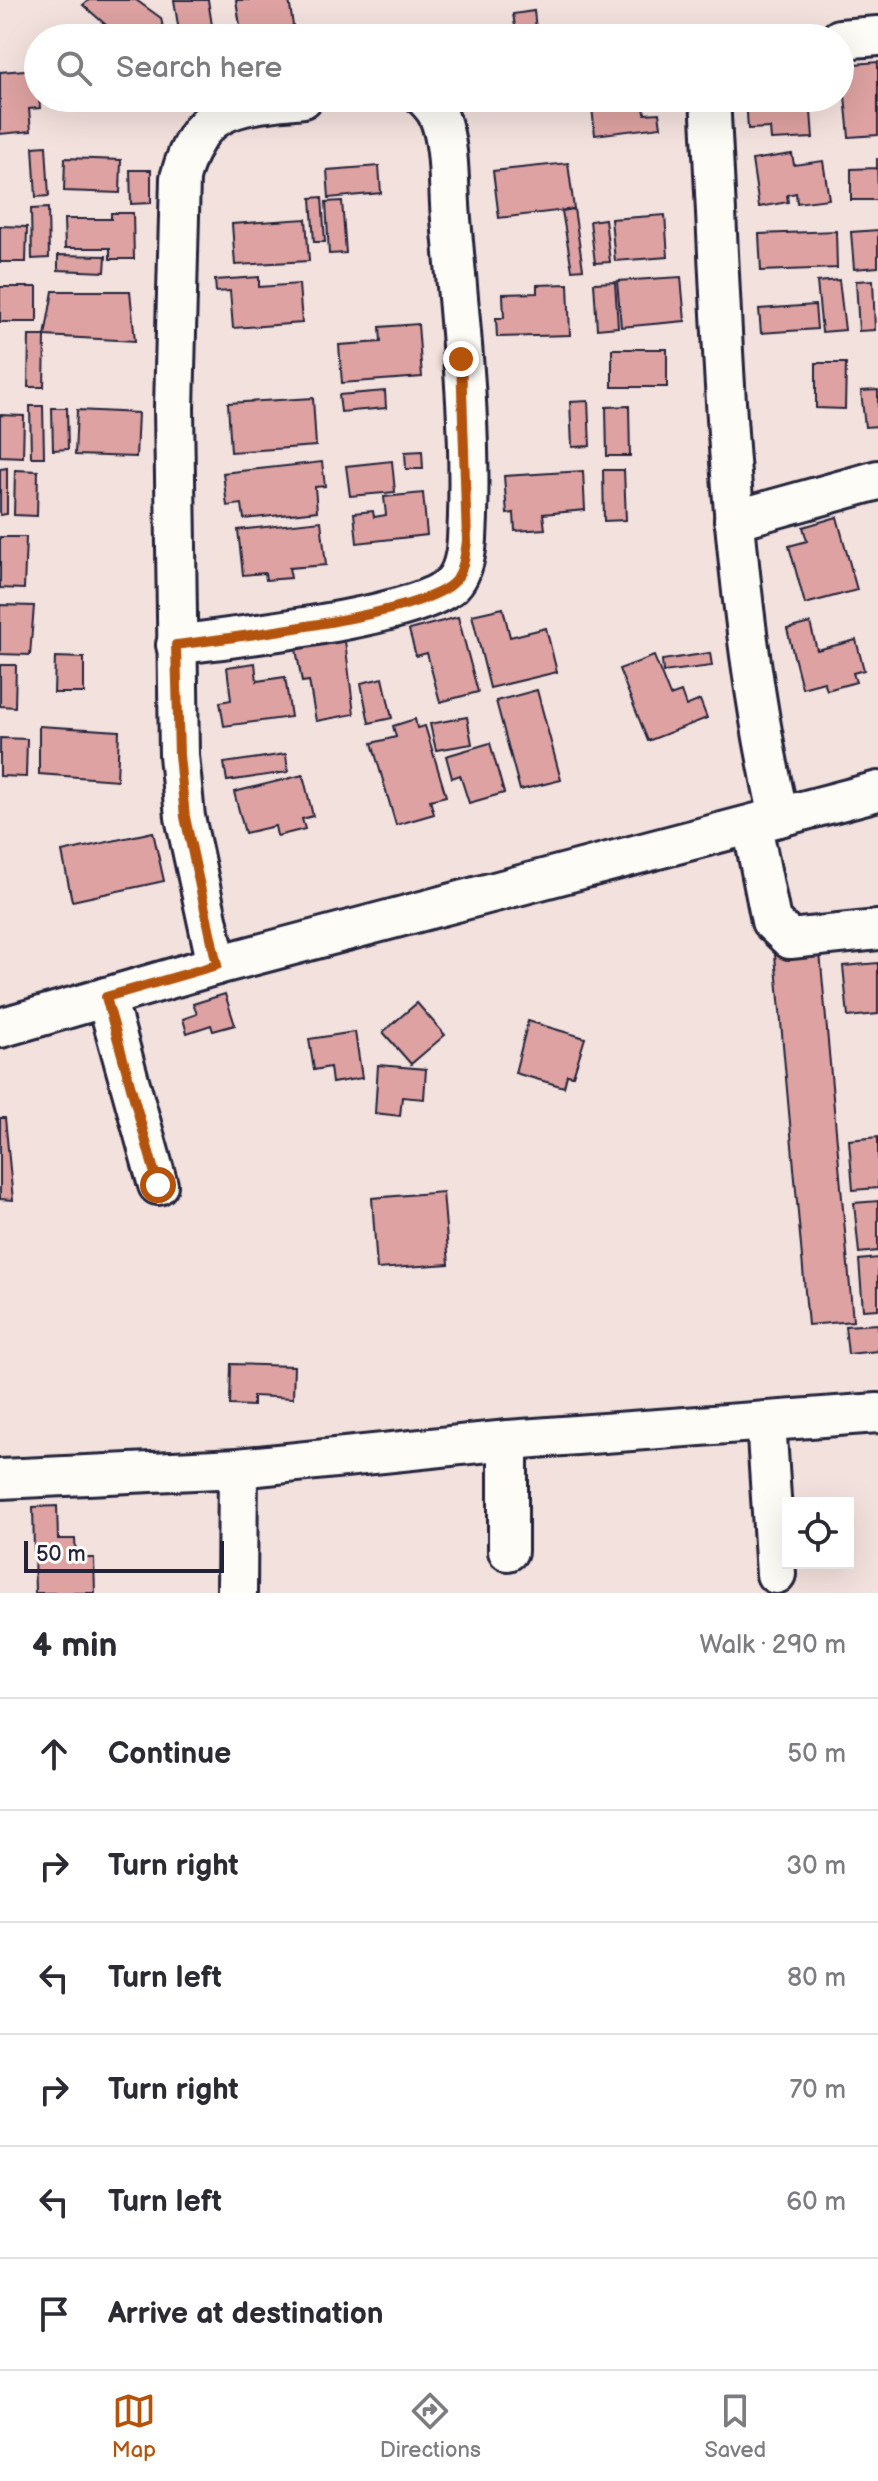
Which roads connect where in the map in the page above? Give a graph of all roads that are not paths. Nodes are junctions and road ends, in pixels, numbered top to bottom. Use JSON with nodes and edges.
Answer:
{"nodes":[{"id":1,"x":878,"y":36,"type":"edge"},
{"id":2,"x":854,"y":38,"type":"edge"},
{"id":3,"x":227,"y":112,"type":"edge"},
{"id":4,"x":435,"y":112,"type":"edge"},
{"id":5,"x":711,"y":112,"type":"edge"},
{"id":6,"x":878,"y":480,"type":"edge"},
{"id":7,"x":734,"y":520,"type":"junction"},
{"id":8,"x":176,"y":645,"type":"junction"},
{"id":9,"x":878,"y":791,"type":"edge"},
{"id":10,"x":766,"y":821,"type":"junction"},
{"id":11,"x":878,"y":930,"type":"edge"},
{"id":12,"x":217,"y":965,"type":"junction"},
{"id":13,"x":106,"y":997,"type":"junction"},
{"id":14,"x":0,"y":1028,"type":"edge"},
{"id":15,"x":158,"y":1185,"type":"dead end"},
{"id":16,"x":878,"y":1413,"type":"edge"},
{"id":17,"x":766,"y":1421,"type":"junction"},
{"id":18,"x":508,"y":1440,"type":"junction"},
{"id":19,"x":238,"y":1468,"type":"junction"},
{"id":20,"x":0,"y":1479,"type":"edge"},
{"id":21,"x":508,"y":1551,"type":"dead end"},
{"id":22,"x":776,"y":1574,"type":"dead end"},
{"id":23,"x":237,"y":1593,"type":"edge"}],
"edges":[{"from":1,"to":2,"type":"street"},
{"from":3,"to":8,"type":"street"},
{"from":4,"to":8,"type":"street"},
{"from":5,"to":7,"type":"street"},
{"from":6,"to":7,"type":"street"},
{"from":7,"to":10,"type":"street"},
{"from":8,"to":12,"type":"street"},
{"from":9,"to":10,"type":"street"},
{"from":10,"to":11,"type":"street"},
{"from":10,"to":12,"type":"street"},
{"from":12,"to":13,"type":"street"},
{"from":13,"to":14,"type":"street"},
{"from":13,"to":15,"type":"street"},
{"from":16,"to":17,"type":"street"},
{"from":17,"to":18,"type":"street"},
{"from":17,"to":22,"type":"street"},
{"from":18,"to":19,"type":"street"},
{"from":18,"to":21,"type":"street"},
{"from":19,"to":20,"type":"street"},
{"from":19,"to":23,"type":"street"}]}
